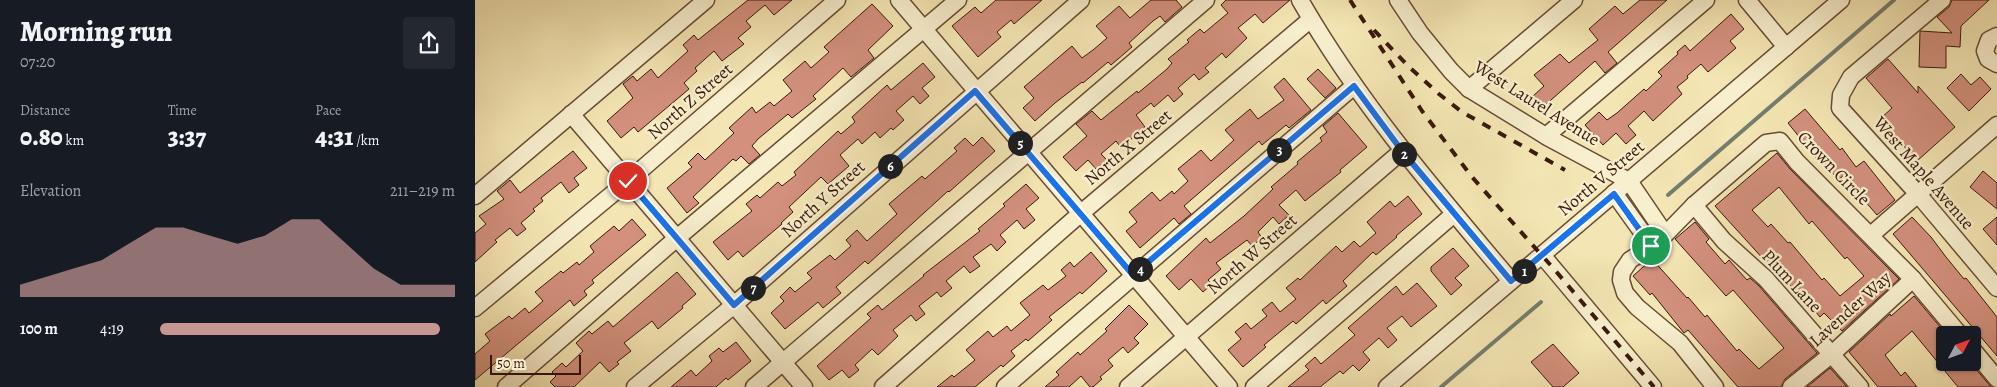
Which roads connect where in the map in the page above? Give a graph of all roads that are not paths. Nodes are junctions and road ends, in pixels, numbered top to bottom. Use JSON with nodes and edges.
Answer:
{"nodes":[{"id":1,"x":706,"y":0,"type":"edge"},
{"id":2,"x":837,"y":0,"type":"edge"},
{"id":3,"x":899,"y":0,"type":"edge"},
{"id":4,"x":958,"y":0,"type":"edge"},
{"id":5,"x":1081,"y":0,"type":"edge"},
{"id":6,"x":1206,"y":0,"type":"edge"},
{"id":7,"x":1300,"y":0,"type":"edge"},
{"id":8,"x":1398,"y":0,"type":"edge"},
{"id":9,"x":1574,"y":0,"type":"edge"},
{"id":10,"x":1706,"y":0,"type":"edge"},
{"id":11,"x":1747,"y":0,"type":"edge"},
{"id":12,"x":1841,"y":0,"type":"edge"},
{"id":13,"x":1942,"y":0,"type":"edge"},
{"id":14,"x":1311,"y":19,"type":"junction"},
{"id":15,"x":923,"y":29,"type":"junction"},
{"id":16,"x":1997,"y":36,"type":"edge"},
{"id":17,"x":1786,"y":47,"type":"junction"},
{"id":18,"x":1997,"y":64,"type":"edge"},
{"id":19,"x":1354,"y":86,"type":"junction"},
{"id":20,"x":1469,"y":89,"type":"junction"},
{"id":21,"x":975,"y":91,"type":"junction"},
{"id":22,"x":571,"y":114,"type":"junction"},
{"id":23,"x":1997,"y":125,"type":"edge"},
{"id":24,"x":1546,"y":136,"type":"junction"},
{"id":25,"x":1402,"y":151,"type":"junction"},
{"id":26,"x":1028,"y":153,"type":"junction"},
{"id":27,"x":628,"y":181,"type":"junction"},
{"id":28,"x":1629,"y":182,"type":"junction"},
{"id":29,"x":1917,"y":193,"type":"junction"},
{"id":30,"x":1614,"y":194,"type":"junction"},
{"id":31,"x":475,"y":196,"type":"edge"},
{"id":32,"x":1693,"y":204,"type":"junction"},
{"id":33,"x":1080,"y":214,"type":"junction"},
{"id":34,"x":1454,"y":214,"type":"junction"},
{"id":35,"x":1665,"y":234,"type":"junction"},
{"id":36,"x":1871,"y":234,"type":"junction"},
{"id":37,"x":677,"y":238,"type":"junction"},
{"id":38,"x":1651,"y":246,"type":"junction"},
{"id":39,"x":1542,"y":255,"type":"junction"},
{"id":40,"x":1133,"y":275,"type":"junction"},
{"id":41,"x":1913,"y":279,"type":"junction"},
{"id":42,"x":1511,"y":281,"type":"junction"},
{"id":43,"x":1997,"y":288,"type":"edge"},
{"id":44,"x":734,"y":305,"type":"junction"},
{"id":45,"x":475,"y":308,"type":"edge"},
{"id":46,"x":1952,"y":326,"type":"edge"},
{"id":47,"x":1186,"y":338,"type":"junction"},
{"id":48,"x":1832,"y":354,"type":"junction"},
{"id":49,"x":1981,"y":360,"type":"edge"},
{"id":50,"x":783,"y":362,"type":"junction"},
{"id":51,"x":1997,"y":379,"type":"edge"},
{"id":52,"x":506,"y":387,"type":"edge"},
{"id":53,"x":635,"y":387,"type":"edge"},
{"id":54,"x":754,"y":387,"type":"edge"},
{"id":55,"x":804,"y":387,"type":"edge"},
{"id":56,"x":883,"y":387,"type":"edge"},
{"id":57,"x":1005,"y":387,"type":"edge"},
{"id":58,"x":1128,"y":387,"type":"edge"},
{"id":59,"x":1229,"y":387,"type":"edge"},
{"id":60,"x":1254,"y":387,"type":"edge"},
{"id":61,"x":1387,"y":387,"type":"edge"},
{"id":62,"x":1653,"y":387,"type":"edge"},
{"id":63,"x":1715,"y":387,"type":"edge"},
{"id":64,"x":1791,"y":387,"type":"edge"},
{"id":65,"x":1860,"y":387,"type":"edge"}],
"edges":[{"from":1,"to":22,"type":"street"},
{"from":2,"to":27,"type":"street","name":"North Z Street"},
{"from":3,"to":15,"type":"street"},
{"from":4,"to":15,"type":"street"},
{"from":5,"to":21,"type":"street","name":"North Y Street"},
{"from":6,"to":26,"type":"street"},
{"from":7,"to":14,"type":"street"},
{"from":8,"to":20,"type":"street","name":"West Laurel Avenue"},
{"from":9,"to":20,"type":"street"},
{"from":10,"to":24,"type":"street"},
{"from":11,"to":17,"type":"street"},
{"from":12,"to":17,"type":"street","name":"North V Street"},
{"from":13,"to":29,"type":"street","name":"West Maple Avenue"},
{"from":14,"to":19,"type":"street"},
{"from":14,"to":33,"type":"street","name":"North X Street"},
{"from":15,"to":21,"type":"street"},
{"from":15,"to":37,"type":"street"},
{"from":16,"to":18,"type":"street"},
{"from":17,"to":28,"type":"street","name":"North V Street"},
{"from":19,"to":25,"type":"street"},
{"from":19,"to":40,"type":"street"},
{"from":20,"to":24,"type":"street","name":"West Laurel Avenue"},
{"from":21,"to":26,"type":"street"},
{"from":21,"to":44,"type":"street","name":"North Y Street"},
{"from":22,"to":27,"type":"street"},
{"from":22,"to":31,"type":"street"},
{"from":23,"to":29,"type":"street"},
{"from":24,"to":28,"type":"street","name":"West Laurel Avenue"},
{"from":25,"to":34,"type":"street"},
{"from":25,"to":47,"type":"street","name":"North W Street"},
{"from":26,"to":33,"type":"street"},
{"from":26,"to":50,"type":"street"},
{"from":27,"to":37,"type":"street"},
{"from":27,"to":45,"type":"street","name":"North Z Street"},
{"from":28,"to":30,"type":"street","name":"North V Street"},
{"from":28,"to":35,"type":"street"},
{"from":29,"to":36,"type":"street"},
{"from":29,"to":43,"type":"street","name":"West Maple Avenue"},
{"from":30,"to":38,"type":"street"},
{"from":30,"to":39,"type":"street","name":"North V Street"},
{"from":32,"to":35,"type":"street","name":"Crown Circle"},
{"from":32,"to":36,"type":"street","name":"Crown Circle"},
{"from":32,"to":48,"type":"street","name":"Plum Lane"},
{"from":33,"to":40,"type":"street"},
{"from":33,"to":56,"type":"street","name":"North X Street"},
{"from":34,"to":42,"type":"street"},
{"from":34,"to":60,"type":"street"},
{"from":35,"to":38,"type":"street","name":"Crown Circle"},
{"from":36,"to":41,"type":"street","name":"Crown Circle"},
{"from":37,"to":44,"type":"street"},
{"from":37,"to":52,"type":"street"},
{"from":38,"to":63,"type":"street","name":"Crown Circle"},
{"from":39,"to":42,"type":"street","name":"North V Street"},
{"from":39,"to":62,"type":"street"},
{"from":40,"to":47,"type":"street"},
{"from":40,"to":57,"type":"street"},
{"from":41,"to":46,"type":"street","name":"Crown Circle"},
{"from":41,"to":48,"type":"street","name":"Lavender Way"},
{"from":42,"to":61,"type":"street","name":"North V Street"},
{"from":44,"to":50,"type":"street"},
{"from":44,"to":53,"type":"street","name":"North Y Street"},
{"from":47,"to":58,"type":"street","name":"North W Street"},
{"from":47,"to":59,"type":"street"},
{"from":48,"to":64,"type":"street","name":"Lavender Way"},
{"from":48,"to":65,"type":"street","name":"Plum Lane"},
{"from":49,"to":51,"type":"street"},
{"from":50,"to":54,"type":"street"},
{"from":50,"to":55,"type":"street"}]}
